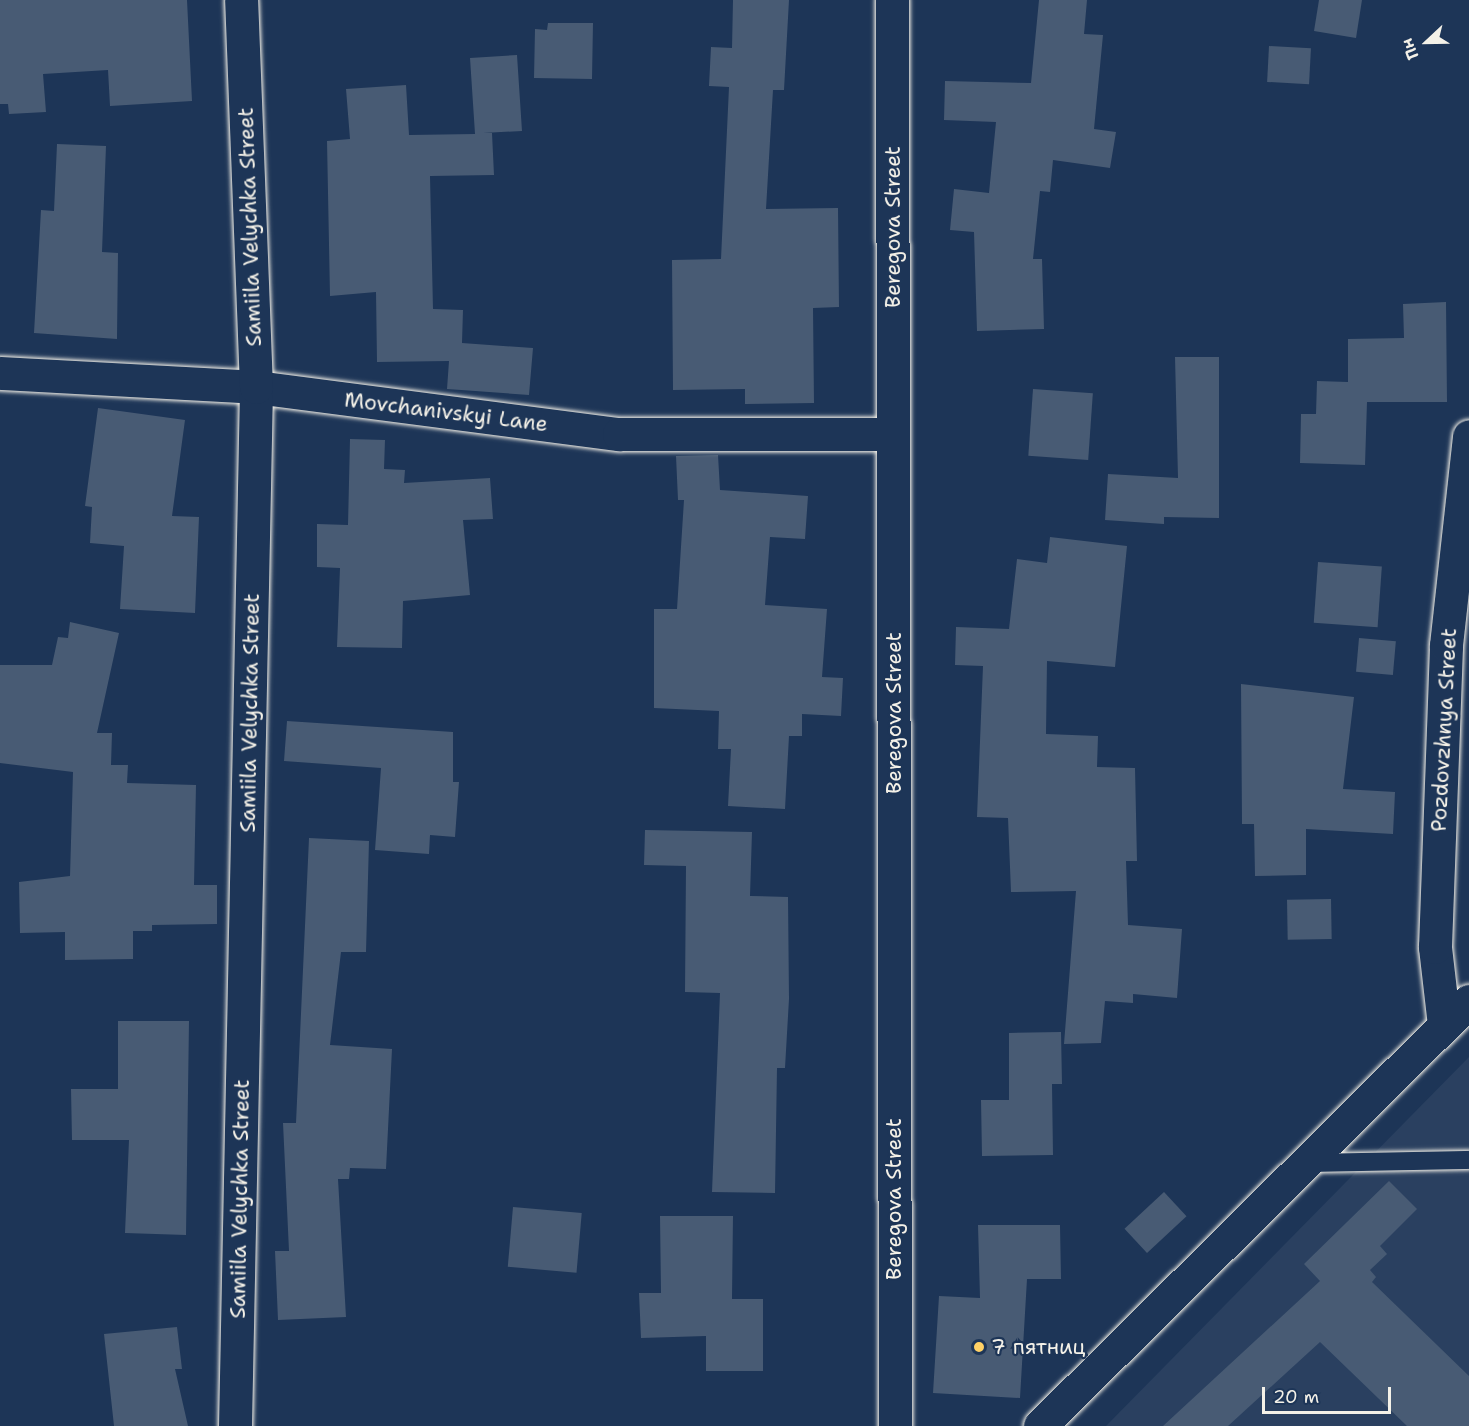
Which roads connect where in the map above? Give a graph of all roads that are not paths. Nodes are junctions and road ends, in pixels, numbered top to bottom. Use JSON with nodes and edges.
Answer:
{"nodes":[{"id":1,"x":241,"y":0,"type":"edge"},
{"id":2,"x":892,"y":0,"type":"edge"},
{"id":3,"x":0,"y":373,"type":"edge"},
{"id":4,"x":256,"y":387,"type":"junction"},
{"id":5,"x":893,"y":434,"type":"junction"},
{"id":6,"x":1469,"y":436,"type":"edge"},
{"id":7,"x":1469,"y":1001,"type":"edge"},
{"id":8,"x":1444,"y":1025,"type":"junction"},
{"id":9,"x":1469,"y":1160,"type":"edge"},
{"id":10,"x":1304,"y":1163,"type":"junction"},
{"id":11,"x":235,"y":1426,"type":"edge"},
{"id":12,"x":895,"y":1426,"type":"edge"},
{"id":13,"x":1040,"y":1426,"type":"edge"}],
"edges":[{"from":1,"to":4,"type":"street","name":"Samiila Velychka Street"},
{"from":2,"to":5,"type":"street","name":"Beregova Street"},
{"from":3,"to":4,"type":"street","name":"Movchanivskyi Lane"},
{"from":4,"to":5,"type":"street","name":"Movchanivskyi Lane"},
{"from":4,"to":11,"type":"street","name":"Samiila Velychka Street"},
{"from":5,"to":12,"type":"street","name":"Beregova Street"},
{"from":6,"to":8,"type":"street","name":"Pozdovzhnya Street"},
{"from":7,"to":8,"type":"street"},
{"from":8,"to":10,"type":"street"},
{"from":9,"to":10,"type":"lane"},
{"from":10,"to":13,"type":"street"}]}
